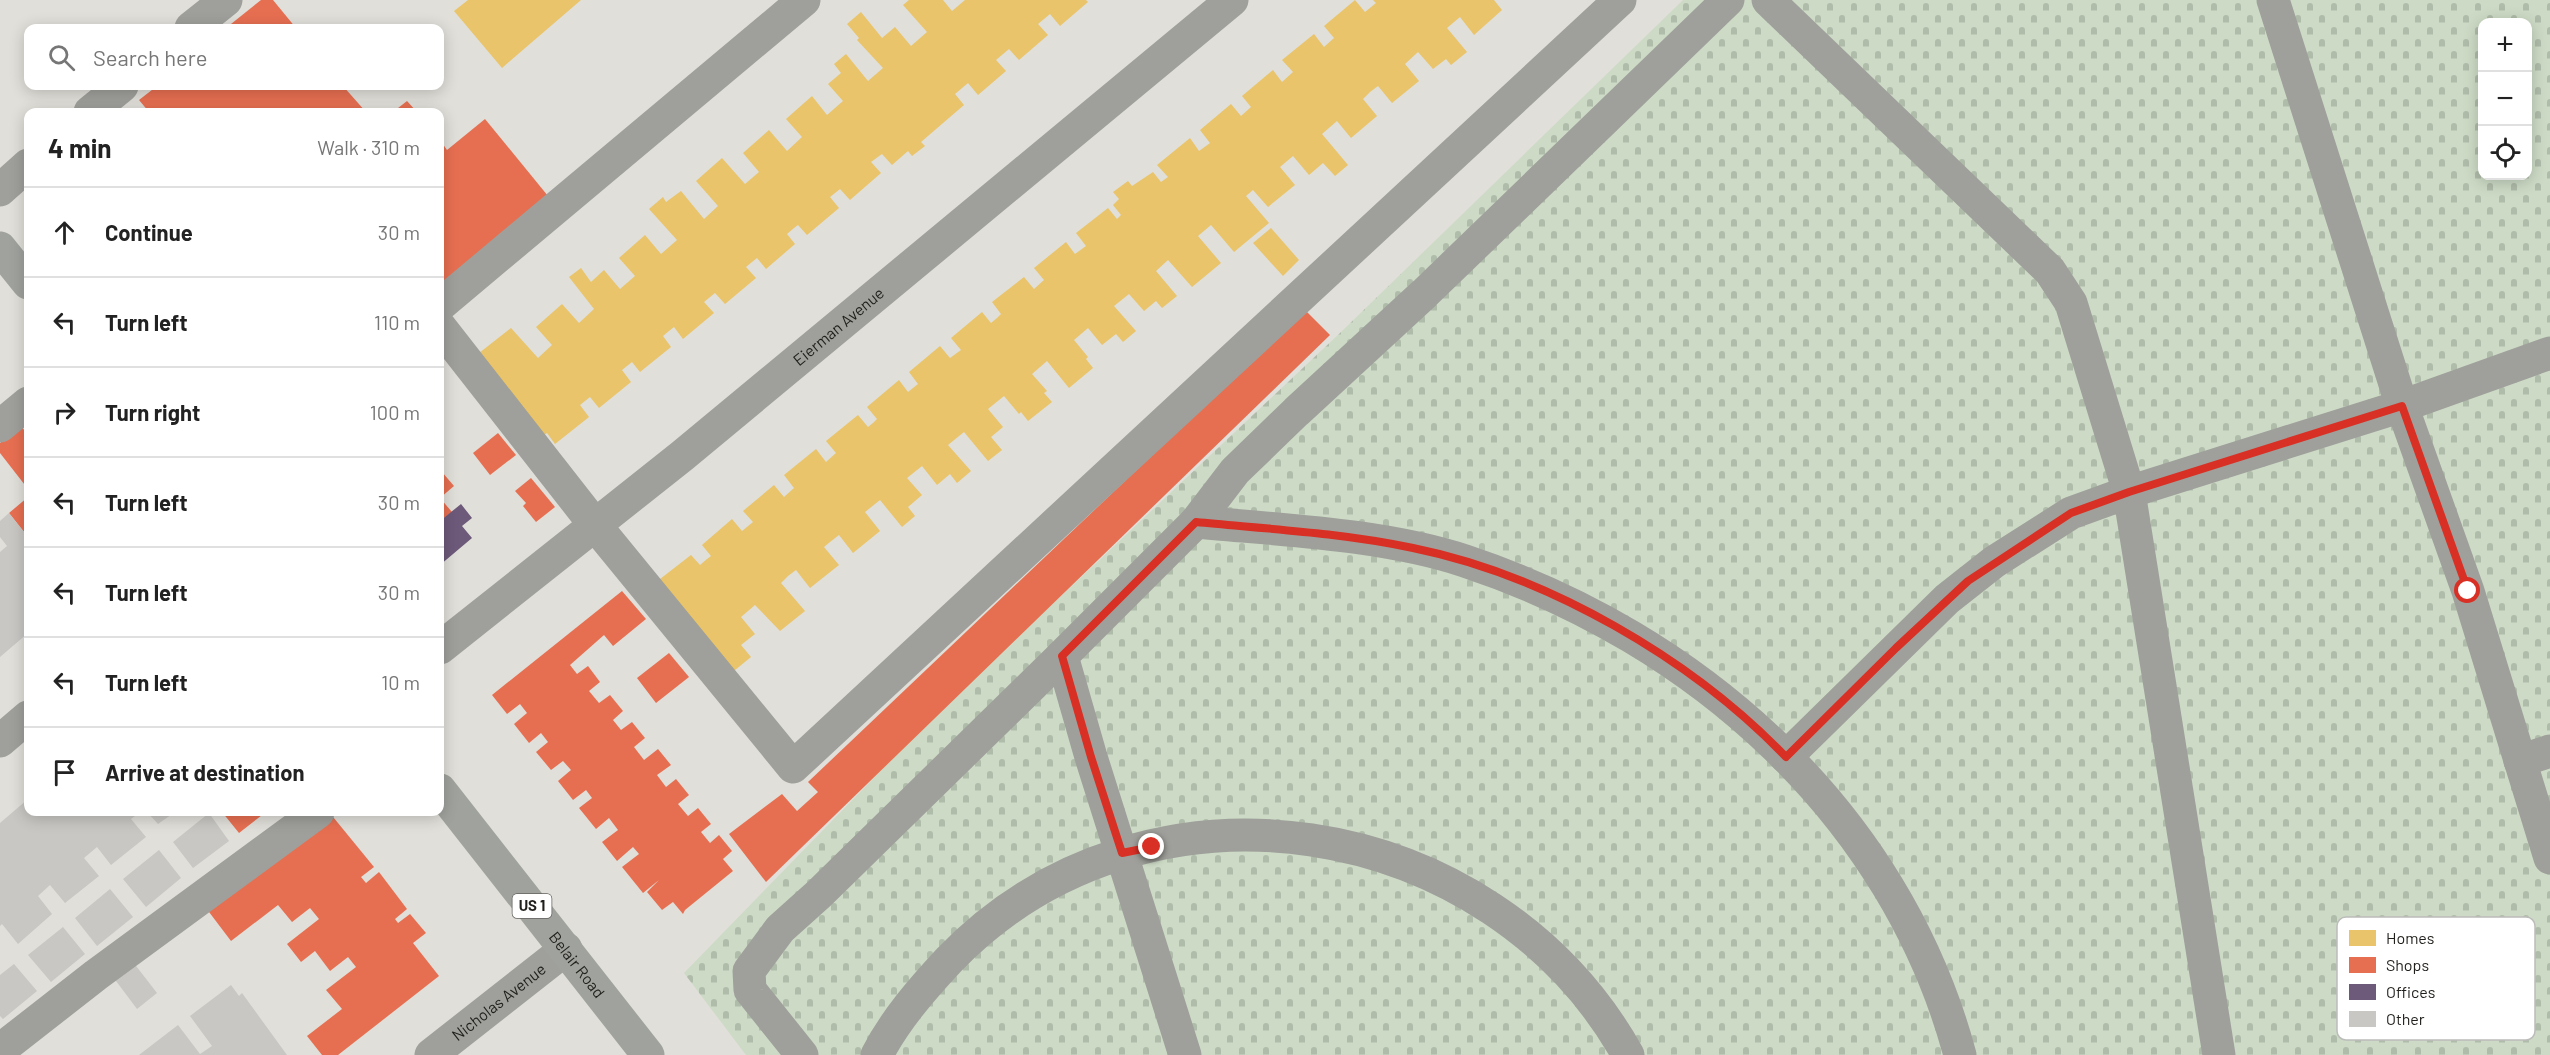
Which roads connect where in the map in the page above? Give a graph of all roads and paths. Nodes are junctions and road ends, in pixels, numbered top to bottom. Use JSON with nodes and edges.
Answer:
{"nodes":[{"id":1,"x":226,"y":0,"type":"edge"},
{"id":2,"x":804,"y":0,"type":"edge"},
{"id":3,"x":1232,"y":0,"type":"edge"},
{"id":4,"x":1620,"y":0,"type":"edge"},
{"id":5,"x":1728,"y":0,"type":"edge"},
{"id":6,"x":1768,"y":0,"type":"edge"},
{"id":7,"x":2273,"y":0,"type":"edge"},
{"id":8,"x":196,"y":24,"type":"edge"},
{"id":9,"x":117,"y":90,"type":"edge"},
{"id":10,"x":95,"y":108,"type":"edge"},
{"id":11,"x":24,"y":169,"type":"edge"},
{"id":12,"x":0,"y":190,"type":"edge"},
{"id":13,"x":0,"y":248,"type":"edge"},
{"id":14,"x":24,"y":278,"type":"edge"},
{"id":15,"x":444,"y":302,"type":"edge"},
{"id":16,"x":444,"y":332,"type":"edge"},
{"id":17,"x":2550,"y":354,"type":"edge"},
{"id":18,"x":24,"y":406,"type":"edge"},
{"id":19,"x":2402,"y":406,"type":"junction"},
{"id":20,"x":0,"y":426,"type":"edge"},
{"id":21,"x":2129,"y":492,"type":"junction"},
{"id":22,"x":1196,"y":522,"type":"junction"},
{"id":23,"x":595,"y":525,"type":"junction"},
{"id":24,"x":444,"y":645,"type":"edge"},
{"id":25,"x":1062,"y":656,"type":"junction"},
{"id":26,"x":24,"y":720,"type":"edge"},
{"id":27,"x":0,"y":741,"type":"edge"},
{"id":28,"x":2535,"y":756,"type":"edge"},
{"id":29,"x":1786,"y":757,"type":"junction"},
{"id":30,"x":444,"y":795,"type":"edge"},
{"id":31,"x":313,"y":816,"type":"edge"},
{"id":32,"x":1122,"y":853,"type":"junction"},
{"id":33,"x":2550,"y":858,"type":"edge"},
{"id":34,"x":566,"y":949,"type":"junction"},
{"id":35,"x":0,"y":1050,"type":"edge"},
{"id":36,"x":431,"y":1055,"type":"edge"},
{"id":37,"x":648,"y":1055,"type":"edge"},
{"id":38,"x":802,"y":1055,"type":"edge"},
{"id":39,"x":877,"y":1055,"type":"edge"},
{"id":40,"x":1185,"y":1055,"type":"edge"},
{"id":41,"x":1628,"y":1055,"type":"edge"},
{"id":42,"x":1960,"y":1055,"type":"edge"},
{"id":43,"x":2219,"y":1055,"type":"edge"}],
"edges":[{"from":1,"to":8,"type":"street"},
{"from":2,"to":15,"type":"street"},
{"from":3,"to":23,"type":"street","name":"Eierman Avenue"},
{"from":4,"to":23,"type":"street"},
{"from":5,"to":22,"type":"street"},
{"from":6,"to":21,"type":"street"},
{"from":7,"to":19,"type":"street"},
{"from":9,"to":10,"type":"street"},
{"from":11,"to":12,"type":"street"},
{"from":13,"to":14,"type":"main road"},
{"from":16,"to":23,"type":"street"},
{"from":17,"to":19,"type":"street"},
{"from":18,"to":20,"type":"street"},
{"from":19,"to":21,"type":"street"},
{"from":19,"to":28,"type":"street"},
{"from":21,"to":29,"type":"street"},
{"from":21,"to":43,"type":"street"},
{"from":22,"to":25,"type":"street"},
{"from":22,"to":29,"type":"street"},
{"from":23,"to":24,"type":"street","name":"Eierman Avenue"},
{"from":25,"to":32,"type":"street"},
{"from":25,"to":38,"type":"street"},
{"from":26,"to":27,"type":"street"},
{"from":28,"to":33,"type":"street"},
{"from":29,"to":42,"type":"street"},
{"from":30,"to":34,"type":"main road","name":"Belair Road","number":"US 1"},
{"from":31,"to":35,"type":"street"},
{"from":32,"to":39,"type":"street"},
{"from":32,"to":40,"type":"street"},
{"from":32,"to":41,"type":"street"},
{"from":34,"to":36,"type":"street","name":"Nicholas Avenue"},
{"from":34,"to":37,"type":"main road","name":"Belair Road","number":"US 1"}]}
